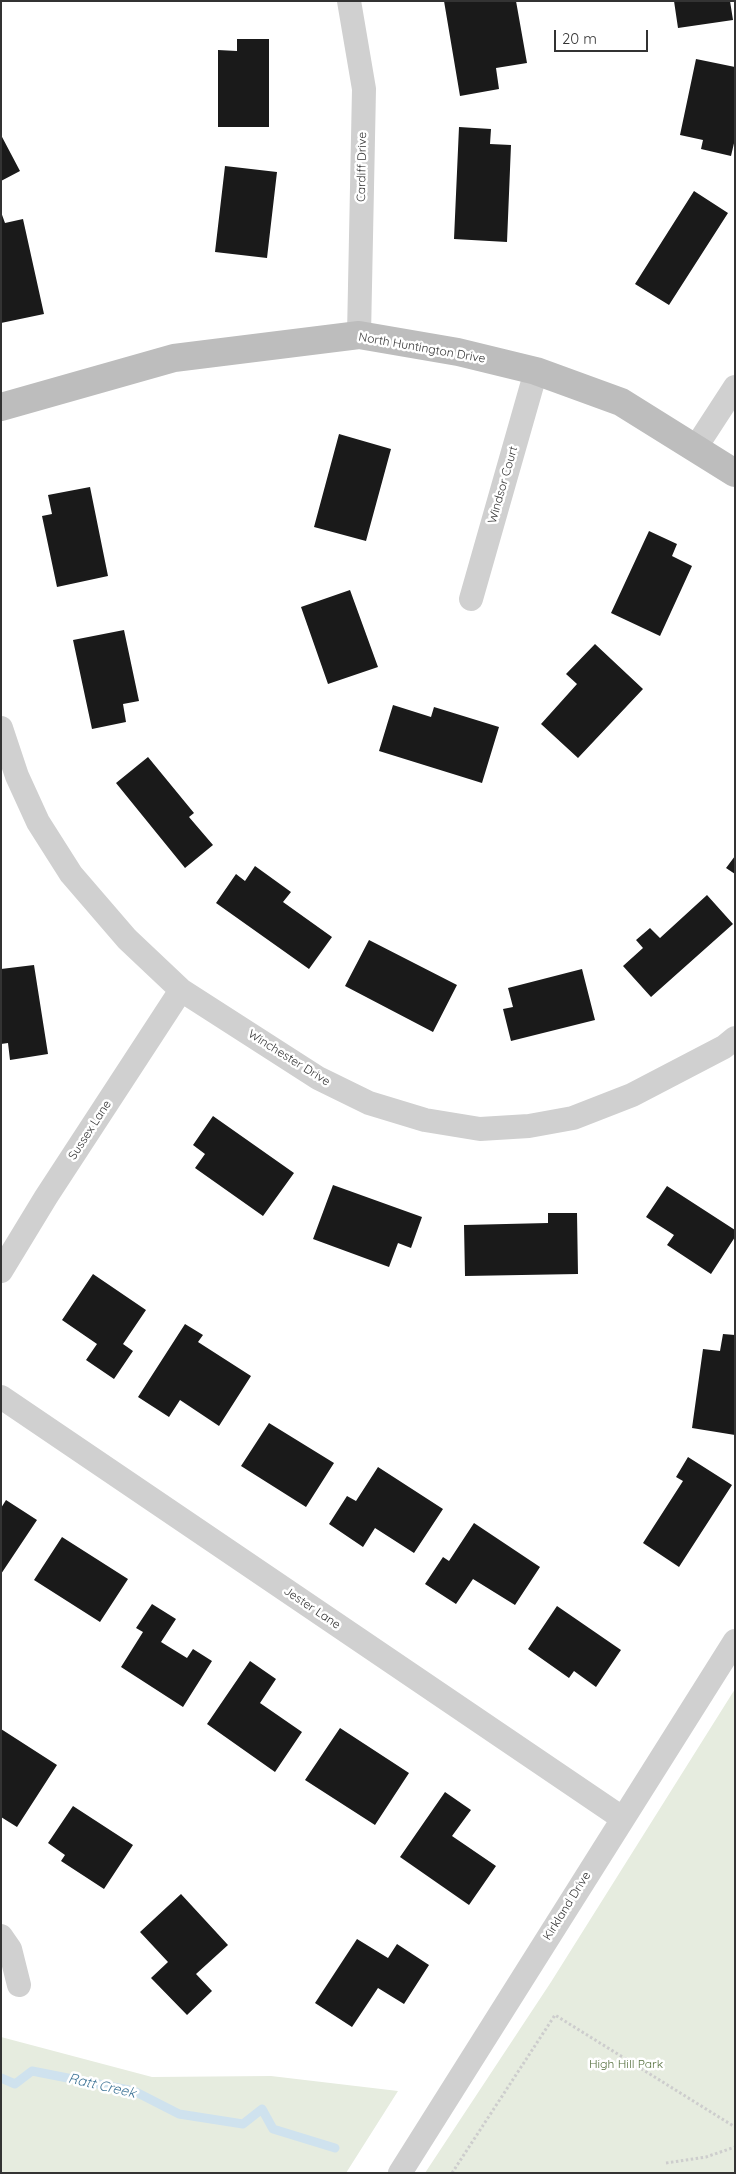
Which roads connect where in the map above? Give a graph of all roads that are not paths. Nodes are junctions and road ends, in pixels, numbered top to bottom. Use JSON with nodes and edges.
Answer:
{"nodes":[{"id":1,"x":349,"y":1,"type":"edge"},
{"id":2,"x":359,"y":335,"type":"junction"},
{"id":3,"x":536,"y":371,"type":"junction"},
{"id":4,"x":735,"y":387,"type":"edge"},
{"id":5,"x":1,"y":407,"type":"edge"},
{"id":6,"x":696,"y":447,"type":"junction"},
{"id":7,"x":735,"y":473,"type":"edge"},
{"id":8,"x":471,"y":599,"type":"dead end"},
{"id":9,"x":1,"y":728,"type":"edge"},
{"id":10,"x":181,"y":990,"type":"junction"},
{"id":11,"x":731,"y":1049,"type":"edge"},
{"id":12,"x":1,"y":1271,"type":"edge"},
{"id":13,"x":1,"y":1397,"type":"edge"},
{"id":14,"x":735,"y":1641,"type":"edge"},
{"id":15,"x":622,"y":1818,"type":"junction"},
{"id":16,"x":1,"y":1936,"type":"edge"},
{"id":17,"x":19,"y":1985,"type":"dead end"},
{"id":18,"x":400,"y":2173,"type":"edge"}],
"edges":[{"from":1,"to":2,"type":"street","name":"Cardiff Drive"},
{"from":2,"to":3,"type":"street","name":"North Huntington Drive"},
{"from":2,"to":5,"type":"street","name":"North Huntington Drive"},
{"from":3,"to":6,"type":"street","name":"North Huntington Drive"},
{"from":3,"to":8,"type":"street","name":"Windsor Court"},
{"from":4,"to":6,"type":"street"},
{"from":6,"to":7,"type":"street","name":"North Huntington Drive"},
{"from":9,"to":10,"type":"street","name":"Winchester Drive"},
{"from":10,"to":11,"type":"street","name":"Winchester Drive"},
{"from":10,"to":12,"type":"street","name":"Sussex Lane"},
{"from":13,"to":15,"type":"street","name":"Jester Lane"},
{"from":14,"to":15,"type":"street","name":"Kirkland Drive"},
{"from":15,"to":18,"type":"street","name":"Kirkland Drive"},
{"from":16,"to":17,"type":"street"}]}
